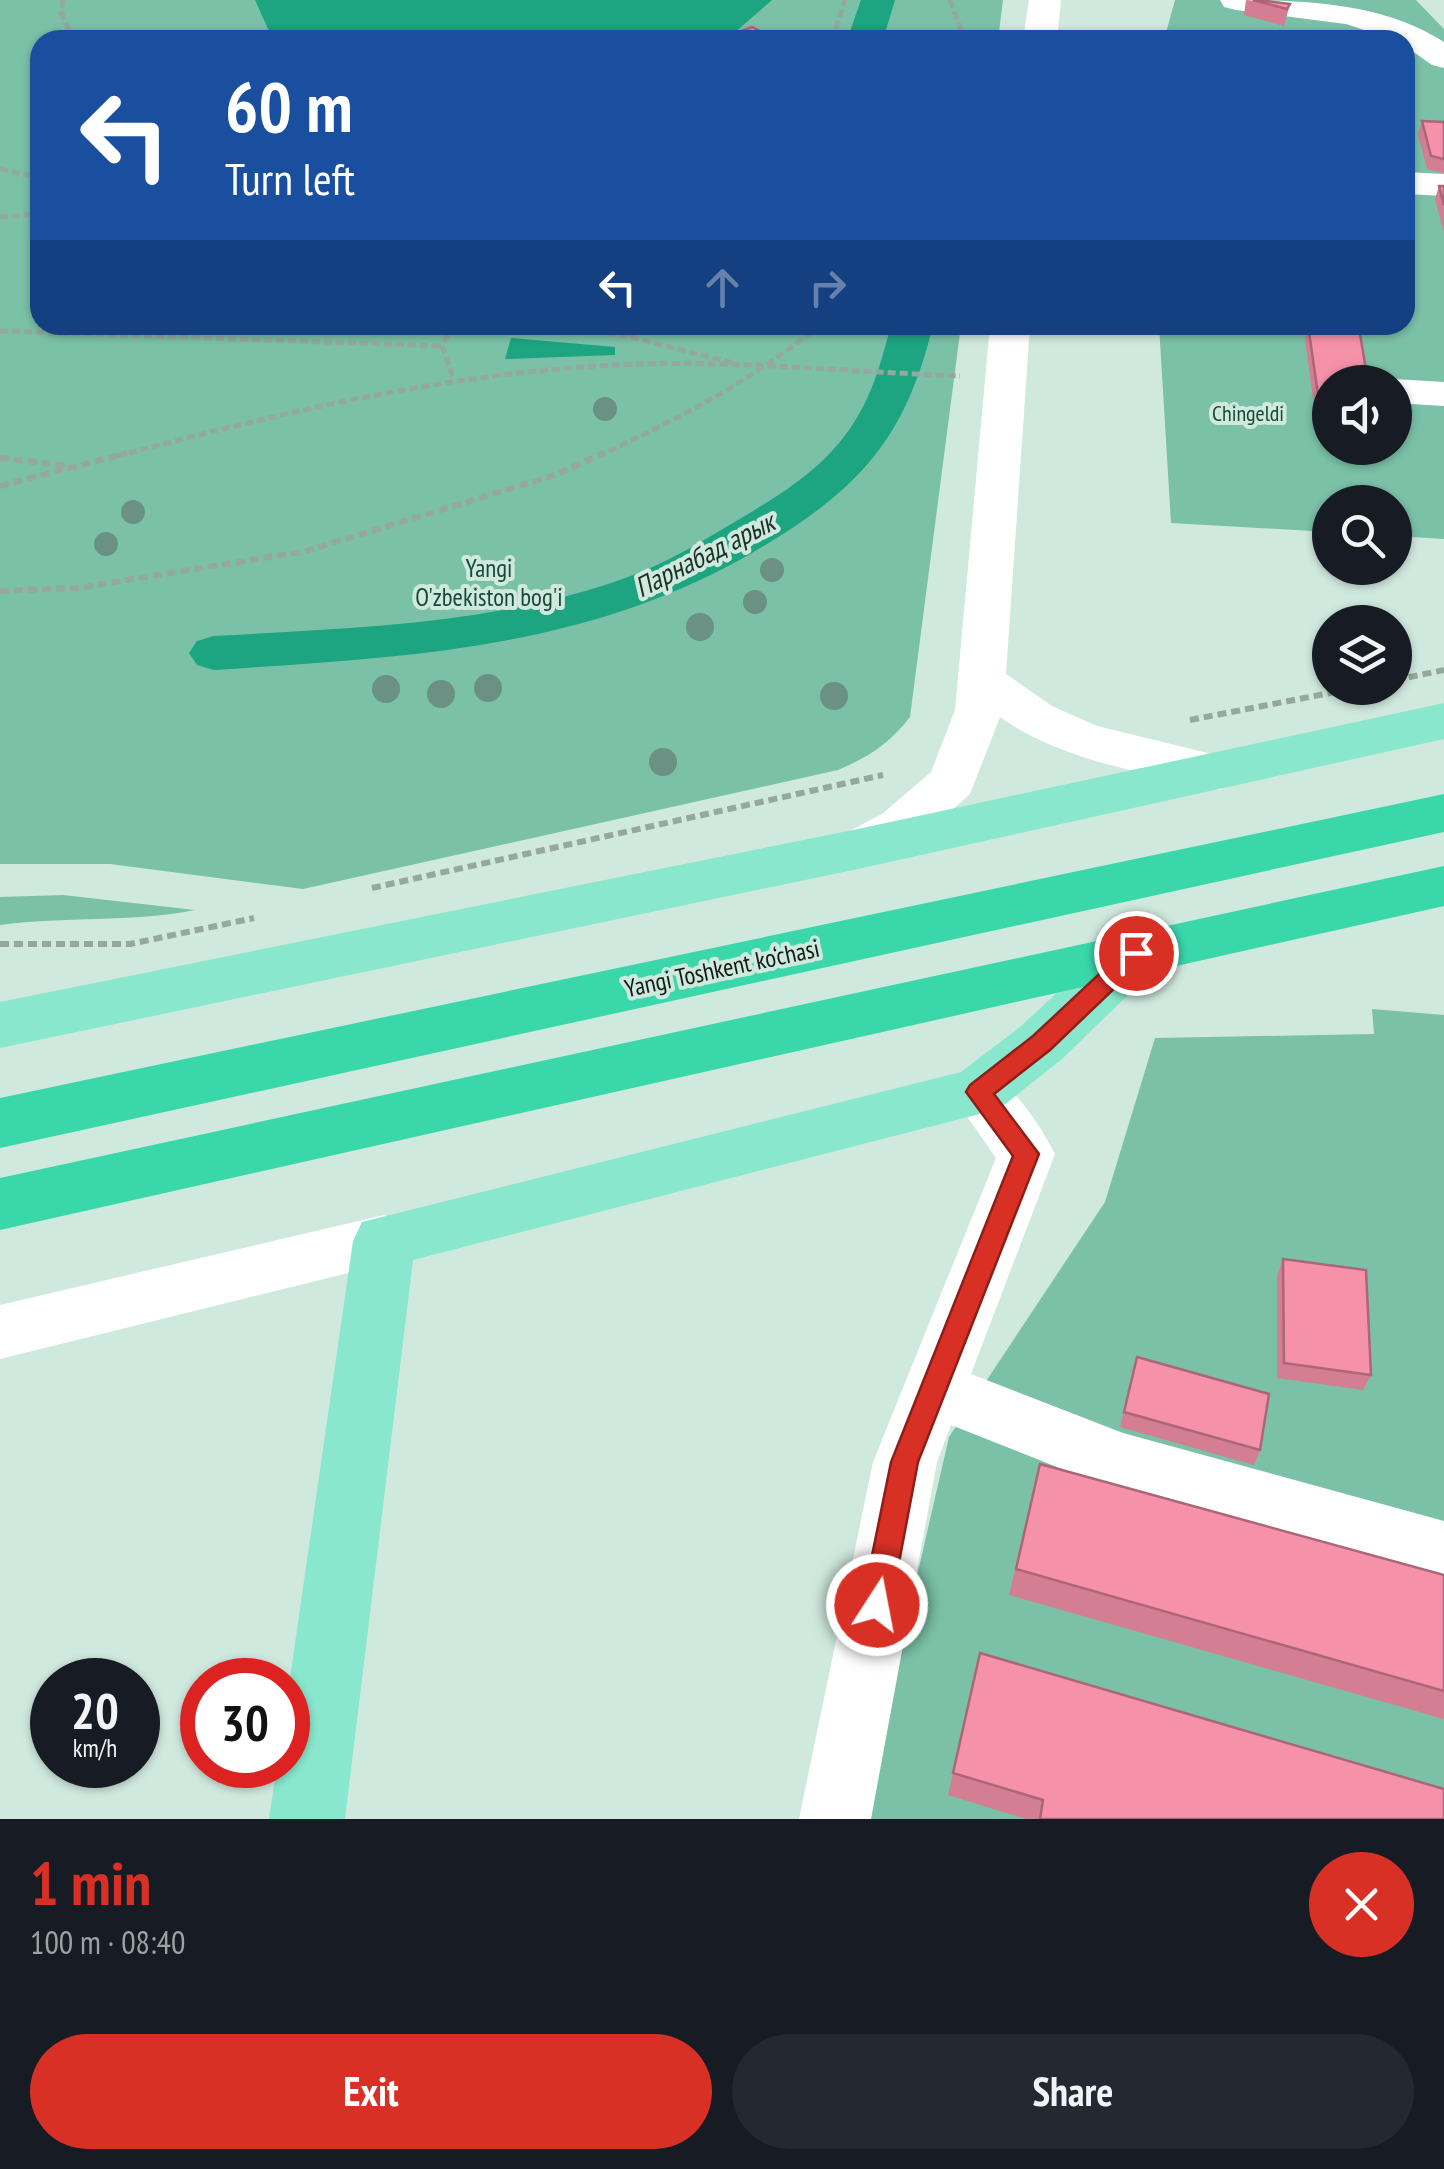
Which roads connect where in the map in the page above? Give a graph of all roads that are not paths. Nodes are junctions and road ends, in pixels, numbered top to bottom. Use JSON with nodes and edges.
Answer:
{"nodes":[{"id":1,"x":1045,"y":0,"type":"edge"},
{"id":2,"x":1236,"y":0,"type":"edge"},
{"id":3,"x":1041,"y":30,"type":"edge"},
{"id":4,"x":1399,"y":30,"type":"edge"},
{"id":5,"x":1415,"y":36,"type":"edge"},
{"id":6,"x":1444,"y":58,"type":"edge"},
{"id":7,"x":1415,"y":184,"type":"edge"},
{"id":8,"x":1444,"y":185,"type":"edge"},
{"id":9,"x":1009,"y":335,"type":"edge"},
{"id":10,"x":1412,"y":392,"type":"edge"},
{"id":11,"x":1444,"y":394,"type":"edge"},
{"id":12,"x":983,"y":681,"type":"junction"},
{"id":13,"x":1444,"y":720,"type":"edge"},
{"id":14,"x":1218,"y":772,"type":"junction"},
{"id":15,"x":1444,"y":813,"type":"edge"},
{"id":16,"x":858,"y":849,"type":"junction"},
{"id":17,"x":1444,"y":886,"type":"edge"},
{"id":18,"x":1136,"y":953,"type":"junction"},
{"id":19,"x":0,"y":1025,"type":"edge"},
{"id":20,"x":978,"y":1092,"type":"junction"},
{"id":21,"x":0,"y":1123,"type":"edge"},
{"id":22,"x":0,"y":1204,"type":"edge"},
{"id":23,"x":384,"y":1241,"type":"junction"},
{"id":24,"x":0,"y":1332,"type":"edge"},
{"id":25,"x":934,"y":1389,"type":"junction"},
{"id":26,"x":1444,"y":1553,"type":"edge"},
{"id":27,"x":307,"y":1819,"type":"edge"},
{"id":28,"x":835,"y":1819,"type":"edge"}],
"edges":[{"from":1,"to":3,"type":"street"},
{"from":2,"to":4,"type":"street"},
{"from":5,"to":6,"type":"street"},
{"from":7,"to":8,"type":"street"},
{"from":9,"to":12,"type":"street"},
{"from":10,"to":11,"type":"street"},
{"from":12,"to":14,"type":"street"},
{"from":12,"to":16,"type":"street"},
{"from":13,"to":14,"type":"main road"},
{"from":14,"to":16,"type":"main road"},
{"from":15,"to":21,"type":"highway","name":"Yangi Toshkent ko‘chasi"},
{"from":16,"to":19,"type":"main road"},
{"from":17,"to":18,"type":"highway"},
{"from":18,"to":20,"type":"main road"},
{"from":18,"to":22,"type":"highway"},
{"from":20,"to":23,"type":"main road"},
{"from":20,"to":25,"type":"street"},
{"from":23,"to":24,"type":"street"},
{"from":23,"to":27,"type":"main road"},
{"from":25,"to":26,"type":"street"},
{"from":25,"to":28,"type":"street"}]}
